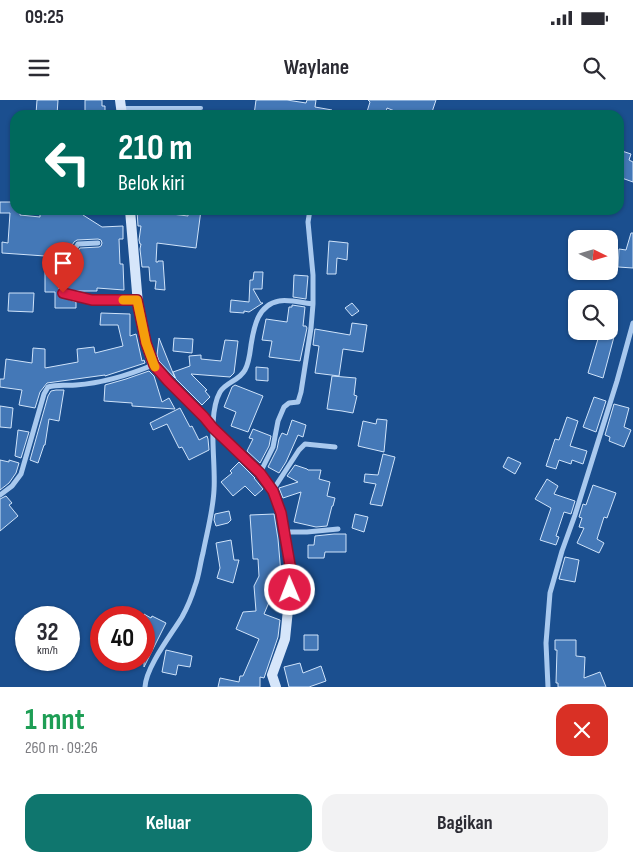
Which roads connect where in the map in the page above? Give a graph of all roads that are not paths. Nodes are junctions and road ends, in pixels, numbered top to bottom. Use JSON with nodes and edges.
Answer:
{"nodes":[{"id":1,"x":121,"y":108,"type":"edge"},
{"id":2,"x":201,"y":108,"type":"dead end"},
{"id":3,"x":130,"y":215,"type":"edge"},
{"id":4,"x":309,"y":215,"type":"edge"},
{"id":5,"x":98,"y":243,"type":"dead end"},
{"id":6,"x":137,"y":300,"type":"junction"},
{"id":7,"x":313,"y":304,"type":"junction"},
{"id":8,"x":633,"y":323,"type":"edge"},
{"id":9,"x":154,"y":365,"type":"junction"},
{"id":10,"x":213,"y":428,"type":"junction"},
{"id":11,"x":335,"y":447,"type":"dead end"},
{"id":12,"x":260,"y":473,"type":"junction"},
{"id":13,"x":273,"y":491,"type":"junction"},
{"id":14,"x":0,"y":495,"type":"edge"},
{"id":15,"x":338,"y":529,"type":"dead end"},
{"id":16,"x":284,"y":532,"type":"junction"},
{"id":17,"x":145,"y":687,"type":"edge"},
{"id":18,"x":276,"y":687,"type":"edge"},
{"id":19,"x":548,"y":687,"type":"edge"}],
"edges":[{"from":1,"to":2,"type":"lane"},
{"from":3,"to":6,"type":"street"},
{"from":4,"to":7,"type":"street"},
{"from":5,"to":6,"type":"street"},
{"from":6,"to":9,"type":"street"},
{"from":7,"to":10,"type":"street"},
{"from":7,"to":12,"type":"street"},
{"from":8,"to":19,"type":"street"},
{"from":9,"to":10,"type":"street"},
{"from":9,"to":14,"type":"street"},
{"from":10,"to":12,"type":"street"},
{"from":10,"to":17,"type":"street"},
{"from":11,"to":13,"type":"street"},
{"from":12,"to":13,"type":"street"},
{"from":13,"to":16,"type":"street"},
{"from":15,"to":16,"type":"street"},
{"from":16,"to":18,"type":"street"}]}
